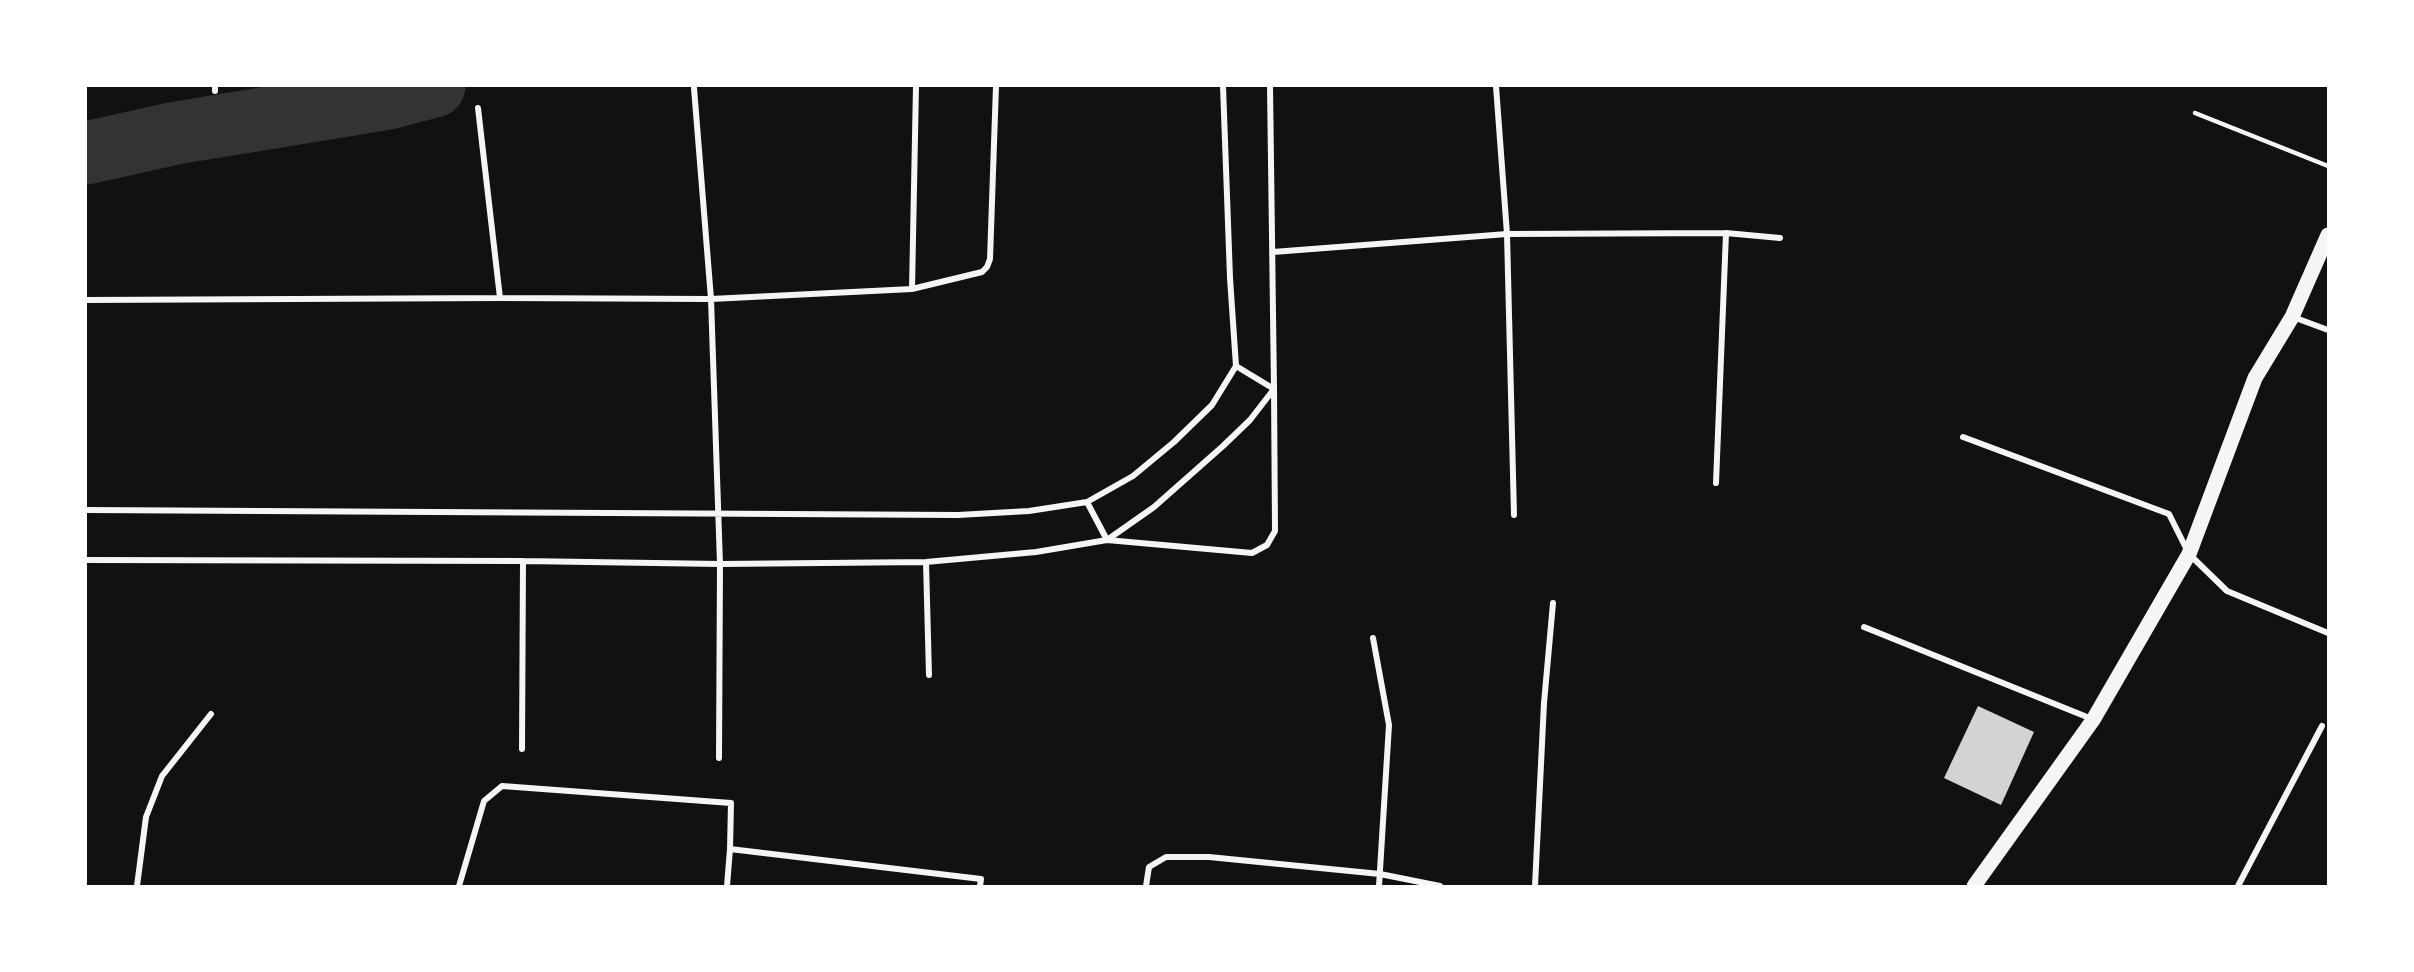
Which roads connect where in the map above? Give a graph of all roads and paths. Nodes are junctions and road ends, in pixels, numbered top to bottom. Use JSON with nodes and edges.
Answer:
{"nodes":[{"id":1,"x":916,"y":86,"type":"edge"},
{"id":2,"x":996,"y":86,"type":"edge"},
{"id":3,"x":1223,"y":86,"type":"edge"},
{"id":4,"x":1270,"y":86,"type":"edge"},
{"id":5,"x":1496,"y":86,"type":"edge"},
{"id":6,"x":694,"y":88,"type":"dead end"},
{"id":7,"x":478,"y":108,"type":"dead end"},
{"id":8,"x":2195,"y":114,"type":"dead end"},
{"id":9,"x":2328,"y":166,"type":"edge"},
{"id":10,"x":1726,"y":233,"type":"junction"},
{"id":11,"x":1507,"y":234,"type":"junction"},
{"id":12,"x":2328,"y":235,"type":"edge"},
{"id":13,"x":1780,"y":238,"type":"dead end"},
{"id":14,"x":1273,"y":252,"type":"junction"},
{"id":15,"x":912,"y":289,"type":"junction"},
{"id":16,"x":500,"y":298,"type":"junction"},
{"id":17,"x":711,"y":299,"type":"junction"},
{"id":18,"x":86,"y":300,"type":"edge"},
{"id":19,"x":2292,"y":317,"type":"junction"},
{"id":20,"x":2328,"y":330,"type":"edge"},
{"id":21,"x":1236,"y":366,"type":"junction"},
{"id":22,"x":1274,"y":389,"type":"junction"},
{"id":23,"x":1963,"y":437,"type":"dead end"},
{"id":24,"x":1716,"y":483,"type":"dead end"},
{"id":25,"x":1087,"y":502,"type":"junction"},
{"id":26,"x":86,"y":510,"type":"edge"},
{"id":27,"x":718,"y":514,"type":"junction"},
{"id":28,"x":1514,"y":515,"type":"dead end"},
{"id":29,"x":1107,"y":540,"type":"junction"},
{"id":30,"x":2189,"y":554,"type":"junction"},
{"id":31,"x":86,"y":560,"type":"edge"},
{"id":32,"x":523,"y":561,"type":"junction"},
{"id":33,"x":926,"y":562,"type":"junction"},
{"id":34,"x":720,"y":564,"type":"junction"},
{"id":35,"x":1552,"y":603,"type":"dead end"},
{"id":36,"x":1864,"y":627,"type":"dead end"},
{"id":37,"x":2328,"y":633,"type":"edge"},
{"id":38,"x":1373,"y":638,"type":"dead end"},
{"id":39,"x":929,"y":675,"type":"dead end"},
{"id":40,"x":211,"y":714,"type":"dead end"},
{"id":41,"x":2093,"y":720,"type":"junction"},
{"id":42,"x":2322,"y":726,"type":"dead end"},
{"id":43,"x":522,"y":749,"type":"dead end"},
{"id":44,"x":719,"y":758,"type":"dead end"},
{"id":45,"x":730,"y":849,"type":"junction"},
{"id":46,"x":1380,"y":874,"type":"junction"},
{"id":47,"x":137,"y":886,"type":"edge"},
{"id":48,"x":459,"y":886,"type":"edge"},
{"id":49,"x":727,"y":886,"type":"edge"},
{"id":50,"x":980,"y":886,"type":"edge"},
{"id":51,"x":1146,"y":886,"type":"edge"},
{"id":52,"x":1379,"y":886,"type":"edge"},
{"id":53,"x":1440,"y":886,"type":"edge"},
{"id":54,"x":1535,"y":886,"type":"edge"},
{"id":55,"x":1974,"y":886,"type":"edge"},
{"id":56,"x":2238,"y":886,"type":"edge"}],
"edges":[{"from":1,"to":15,"type":"street"},
{"from":2,"to":15,"type":"street"},
{"from":3,"to":21,"type":"street"},
{"from":4,"to":14,"type":"street"},
{"from":5,"to":11,"type":"street"},
{"from":6,"to":17,"type":"street"},
{"from":7,"to":16,"type":"street"},
{"from":8,"to":9,"type":"lane"},
{"from":10,"to":11,"type":"street"},
{"from":10,"to":13,"type":"street"},
{"from":10,"to":24,"type":"street"},
{"from":11,"to":14,"type":"street"},
{"from":11,"to":28,"type":"street"},
{"from":12,"to":19,"type":"main road"},
{"from":14,"to":22,"type":"street"},
{"from":15,"to":17,"type":"street"},
{"from":16,"to":17,"type":"street"},
{"from":16,"to":18,"type":"street"},
{"from":17,"to":27,"type":"street"},
{"from":19,"to":20,"type":"street"},
{"from":19,"to":30,"type":"main road"},
{"from":21,"to":22,"type":"street"},
{"from":21,"to":25,"type":"street"},
{"from":22,"to":29,"type":"street"},
{"from":22,"to":29,"type":"street"},
{"from":23,"to":30,"type":"street"},
{"from":25,"to":27,"type":"street"},
{"from":25,"to":29,"type":"street"},
{"from":26,"to":27,"type":"street"},
{"from":27,"to":34,"type":"street"},
{"from":29,"to":33,"type":"street"},
{"from":30,"to":37,"type":"street"},
{"from":30,"to":41,"type":"main road"},
{"from":31,"to":32,"type":"street"},
{"from":32,"to":34,"type":"street"},
{"from":32,"to":43,"type":"street"},
{"from":33,"to":34,"type":"street"},
{"from":33,"to":39,"type":"street"},
{"from":34,"to":44,"type":"street"},
{"from":35,"to":54,"type":"street"},
{"from":36,"to":41,"type":"street"},
{"from":38,"to":46,"type":"street"},
{"from":40,"to":47,"type":"street"},
{"from":41,"to":55,"type":"main road"},
{"from":42,"to":56,"type":"street"},
{"from":45,"to":48,"type":"street"},
{"from":45,"to":49,"type":"street"},
{"from":45,"to":50,"type":"street"},
{"from":46,"to":51,"type":"street"},
{"from":46,"to":52,"type":"street"},
{"from":46,"to":53,"type":"street"}]}
